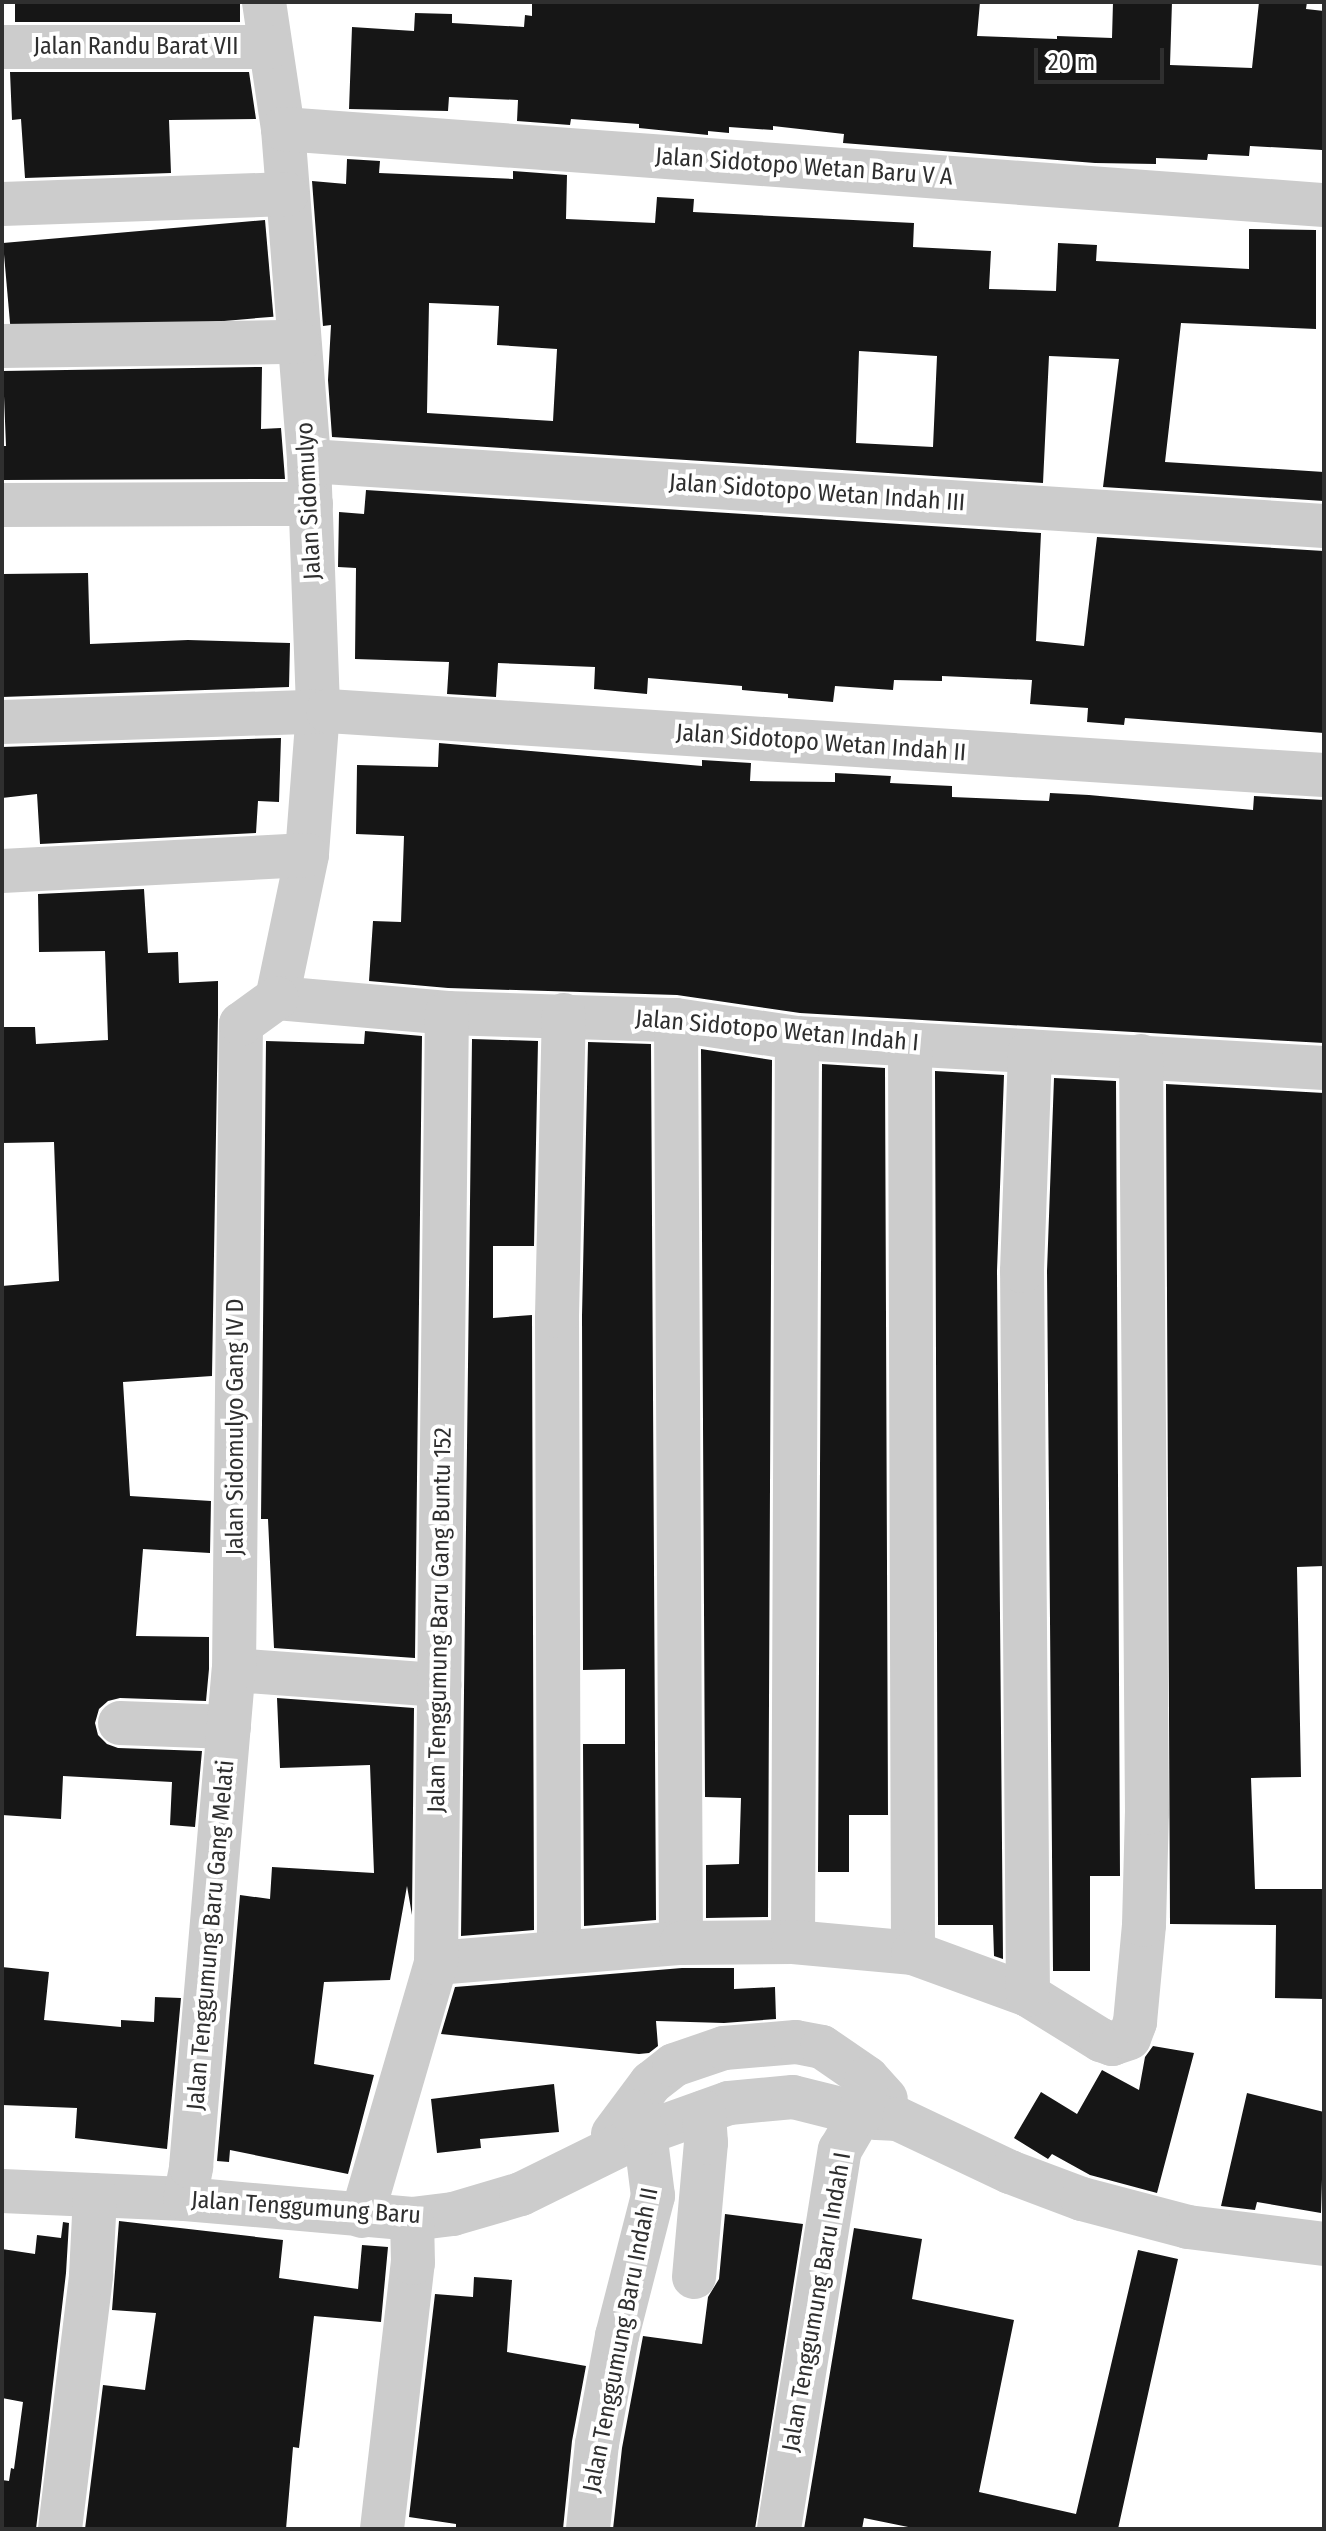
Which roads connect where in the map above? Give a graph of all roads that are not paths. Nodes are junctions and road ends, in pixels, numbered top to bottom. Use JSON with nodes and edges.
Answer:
{"nodes":[{"id":1,"x":264,"y":2,"type":"edge"},
{"id":2,"x":2,"y":47,"type":"edge"},
{"id":3,"x":270,"y":47,"type":"junction"},
{"id":4,"x":283,"y":129,"type":"junction"},
{"id":5,"x":287,"y":194,"type":"junction"},
{"id":6,"x":2,"y":204,"type":"edge"},
{"id":7,"x":1324,"y":205,"type":"edge"},
{"id":8,"x":298,"y":342,"type":"junction"},
{"id":9,"x":2,"y":346,"type":"edge"},
{"id":10,"x":309,"y":461,"type":"junction"},
{"id":11,"x":311,"y":504,"type":"junction"},
{"id":12,"x":2,"y":505,"type":"edge"},
{"id":13,"x":1324,"y":526,"type":"edge"},
{"id":14,"x":318,"y":711,"type":"junction"},
{"id":15,"x":2,"y":722,"type":"edge"},
{"id":16,"x":1324,"y":775,"type":"edge"},
{"id":17,"x":307,"y":855,"type":"junction"},
{"id":18,"x":2,"y":871,"type":"edge"},
{"id":19,"x":277,"y":998,"type":"junction"},
{"id":20,"x":447,"y":1013,"type":"junction"},
{"id":21,"x":564,"y":1015,"type":"junction"},
{"id":22,"x":676,"y":1020,"type":"junction"},
{"id":23,"x":797,"y":1038,"type":"junction"},
{"id":24,"x":910,"y":1044,"type":"junction"},
{"id":25,"x":1030,"y":1051,"type":"junction"},
{"id":26,"x":1141,"y":1056,"type":"junction"},
{"id":27,"x":1324,"y":1068,"type":"edge"},
{"id":28,"x":234,"y":1670,"type":"junction"},
{"id":29,"x":439,"y":1685,"type":"junction"},
{"id":30,"x":120,"y":1723,"type":"dead end"},
{"id":31,"x":229,"y":1727,"type":"junction"},
{"id":32,"x":793,"y":1942,"type":"junction"},
{"id":33,"x":681,"y":1943,"type":"junction"},
{"id":34,"x":559,"y":1952,"type":"junction"},
{"id":35,"x":913,"y":1953,"type":"junction"},
{"id":36,"x":436,"y":1963,"type":"junction"},
{"id":37,"x":1028,"y":1995,"type":"junction"},
{"id":38,"x":875,"y":2103,"type":"junction"},
{"id":39,"x":704,"y":2112,"type":"junction"},
{"id":40,"x":637,"y":2121,"type":"junction"},
{"id":41,"x":188,"y":2184,"type":"junction"},
{"id":42,"x":2,"y":2191,"type":"edge"},
{"id":43,"x":95,"y":2195,"type":"junction"},
{"id":44,"x":362,"y":2216,"type":"junction"},
{"id":45,"x":412,"y":2219,"type":"junction"},
{"id":46,"x":1324,"y":2244,"type":"edge"},
{"id":47,"x":694,"y":2277,"type":"dead end"},
{"id":48,"x":60,"y":2529,"type":"edge"},
{"id":49,"x":382,"y":2529,"type":"edge"},
{"id":50,"x":588,"y":2529,"type":"edge"},
{"id":51,"x":779,"y":2529,"type":"edge"}],
"edges":[{"from":1,"to":3,"type":"street","name":"Jalan Sidomulyo"},
{"from":2,"to":3,"type":"street","name":"Jalan Randu Barat VII"},
{"from":3,"to":4,"type":"street","name":"Jalan Sidomulyo"},
{"from":4,"to":5,"type":"street","name":"Jalan Sidomulyo"},
{"from":4,"to":7,"type":"street","name":"Jalan Sidotopo Wetan Baru V A"},
{"from":5,"to":6,"type":"street"},
{"from":5,"to":8,"type":"street","name":"Jalan Sidomulyo"},
{"from":8,"to":9,"type":"street"},
{"from":8,"to":10,"type":"street","name":"Jalan Sidomulyo"},
{"from":10,"to":11,"type":"street","name":"Jalan Sidomulyo"},
{"from":10,"to":13,"type":"street","name":"Jalan Sidotopo Wetan Indah III"},
{"from":11,"to":12,"type":"street"},
{"from":11,"to":14,"type":"street","name":"Jalan Sidomulyo"},
{"from":14,"to":15,"type":"street","name":"Jalan Sidotopo Wetan Indah II"},
{"from":14,"to":16,"type":"street","name":"Jalan Sidotopo Wetan Indah II"},
{"from":14,"to":17,"type":"street","name":"Jalan Sidomulyo"},
{"from":17,"to":18,"type":"street"},
{"from":17,"to":19,"type":"street","name":"Jalan Sidomulyo"},
{"from":19,"to":20,"type":"street","name":"Jalan Sidotopo Wetan Indah I"},
{"from":19,"to":28,"type":"street","name":"Jalan Sidomulyo Gang IV D"},
{"from":20,"to":21,"type":"street","name":"Jalan Sidotopo Wetan Indah I"},
{"from":20,"to":29,"type":"street","name":"Jalan Tenggumung Baru Gang Buntu 152"},
{"from":21,"to":22,"type":"street","name":"Jalan Sidotopo Wetan Indah I"},
{"from":21,"to":34,"type":"street"},
{"from":22,"to":23,"type":"street","name":"Jalan Sidotopo Wetan Indah I"},
{"from":22,"to":33,"type":"street"},
{"from":23,"to":24,"type":"street","name":"Jalan Sidotopo Wetan Indah I"},
{"from":23,"to":32,"type":"street"},
{"from":24,"to":25,"type":"street","name":"Jalan Sidotopo Wetan Indah I"},
{"from":24,"to":35,"type":"street"},
{"from":25,"to":26,"type":"street","name":"Jalan Sidotopo Wetan Indah I"},
{"from":25,"to":37,"type":"street"},
{"from":26,"to":27,"type":"street","name":"Jalan Sidotopo Wetan Indah I"},
{"from":26,"to":37,"type":"street"},
{"from":28,"to":29,"type":"street"},
{"from":28,"to":31,"type":"street","name":"Jalan Tenggumung Baru Gang Melati"},
{"from":29,"to":36,"type":"street","name":"Jalan Tenggumung Baru Gang Buntu 152"},
{"from":30,"to":31,"type":"street"},
{"from":31,"to":41,"type":"street","name":"Jalan Tenggumung Baru Gang Melati"},
{"from":32,"to":33,"type":"street"},
{"from":32,"to":35,"type":"street"},
{"from":33,"to":34,"type":"street"},
{"from":34,"to":36,"type":"street"},
{"from":35,"to":37,"type":"street"},
{"from":36,"to":44,"type":"street","name":"Jalan Tenggumung Baru Gang Buntu 152"},
{"from":38,"to":39,"type":"street","name":"Jalan Tenggumung Baru"},
{"from":38,"to":40,"type":"street","name":"Jalan Tenggumung Baru"},
{"from":38,"to":46,"type":"street","name":"Jalan Tenggumung Baru"},
{"from":38,"to":51,"type":"street","name":"Jalan Tenggumung Baru Indah I"},
{"from":39,"to":40,"type":"street","name":"Jalan Tenggumung Baru"},
{"from":39,"to":47,"type":"street"},
{"from":40,"to":45,"type":"street","name":"Jalan Tenggumung Baru"},
{"from":40,"to":50,"type":"street","name":"Jalan Tenggumung Baru Indah II"},
{"from":41,"to":43,"type":"street","name":"Jalan Tenggumung Baru"},
{"from":41,"to":44,"type":"street","name":"Jalan Tenggumung Baru"},
{"from":42,"to":43,"type":"street","name":"Jalan Tenggumung Baru"},
{"from":43,"to":48,"type":"street"},
{"from":44,"to":45,"type":"street","name":"Jalan Tenggumung Baru"},
{"from":45,"to":49,"type":"street"}]}
